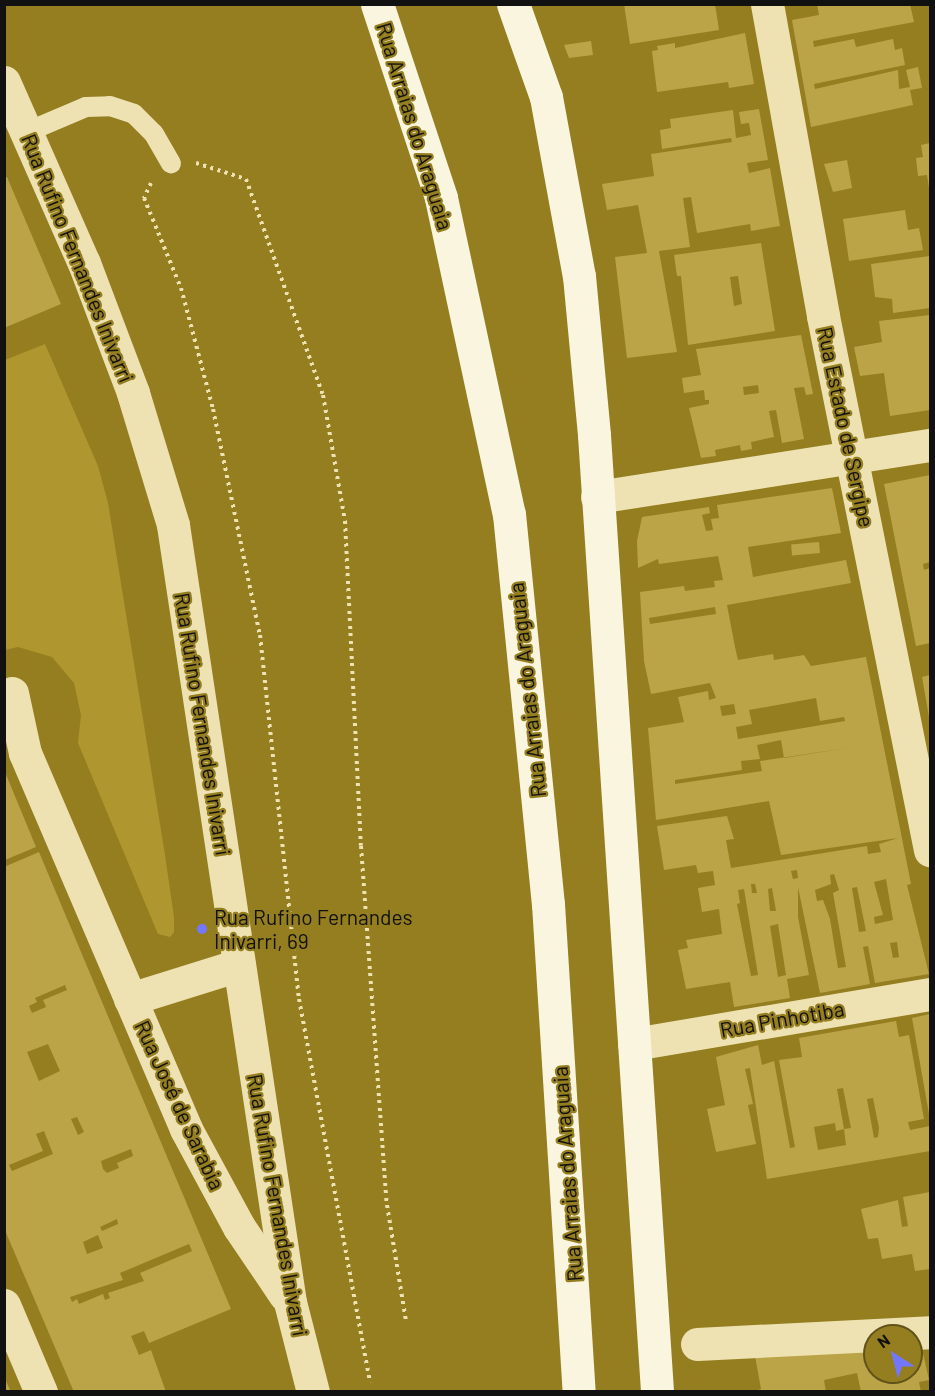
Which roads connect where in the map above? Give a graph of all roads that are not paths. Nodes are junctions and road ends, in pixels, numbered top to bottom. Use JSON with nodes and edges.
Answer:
{"nodes":[{"id":1,"x":377,"y":4,"type":"edge"},
{"id":2,"x":513,"y":4,"type":"edge"},
{"id":3,"x":767,"y":4,"type":"edge"},
{"id":4,"x":4,"y":82,"type":"edge"},
{"id":5,"x":27,"y":132,"type":"junction"},
{"id":6,"x":171,"y":164,"type":"road end"},
{"id":7,"x":930,"y":445,"type":"edge"},
{"id":8,"x":853,"y":459,"type":"junction"},
{"id":9,"x":597,"y":497,"type":"junction"},
{"id":10,"x":12,"y":693,"type":"dead end"},
{"id":11,"x":920,"y":743,"type":"edge"},
{"id":12,"x":930,"y":849,"type":"edge"},
{"id":13,"x":239,"y":965,"type":"junction"},
{"id":14,"x":930,"y":994,"type":"edge"},
{"id":15,"x":130,"y":999,"type":"junction"},
{"id":16,"x":634,"y":1044,"type":"junction"},
{"id":17,"x":290,"y":1302,"type":"junction"},
{"id":18,"x":4,"y":1305,"type":"edge"},
{"id":19,"x":930,"y":1332,"type":"edge"},
{"id":20,"x":698,"y":1344,"type":"dead end"},
{"id":21,"x":41,"y":1392,"type":"edge"},
{"id":22,"x":313,"y":1392,"type":"edge"},
{"id":23,"x":579,"y":1392,"type":"edge"},
{"id":24,"x":657,"y":1392,"type":"edge"}],
"edges":[{"from":1,"to":23,"type":"main road","name":"Rua Arraias do Araguaia"},
{"from":2,"to":9,"type":"main road"},
{"from":3,"to":8,"type":"street","name":"Rua Estado de Sergipe"},
{"from":4,"to":5,"type":"street","name":"Rua Rufino Fernandes Inivarri"},
{"from":5,"to":6,"type":"lane"},
{"from":5,"to":13,"type":"street","name":"Rua Rufino Fernandes Inivarri"},
{"from":7,"to":8,"type":"street"},
{"from":8,"to":9,"type":"street"},
{"from":8,"to":11,"type":"street","name":"Rua Estado de Sergipe"},
{"from":9,"to":16,"type":"main road"},
{"from":10,"to":15,"type":"street","name":"Rua José de Sarabia"},
{"from":11,"to":12,"type":"street","name":"Rua Estado de Sergipe"},
{"from":13,"to":15,"type":"street","name":"Rua José de Sarabia"},
{"from":13,"to":17,"type":"street","name":"Rua Rufino Fernandes Inivarri"},
{"from":14,"to":16,"type":"street","name":"Rua Pinhotiba"},
{"from":15,"to":17,"type":"street","name":"Rua José de Sarabia"},
{"from":16,"to":24,"type":"main road"},
{"from":17,"to":22,"type":"street","name":"Rua Rufino Fernandes Inivarri"},
{"from":18,"to":21,"type":"street"},
{"from":19,"to":20,"type":"street"}]}
